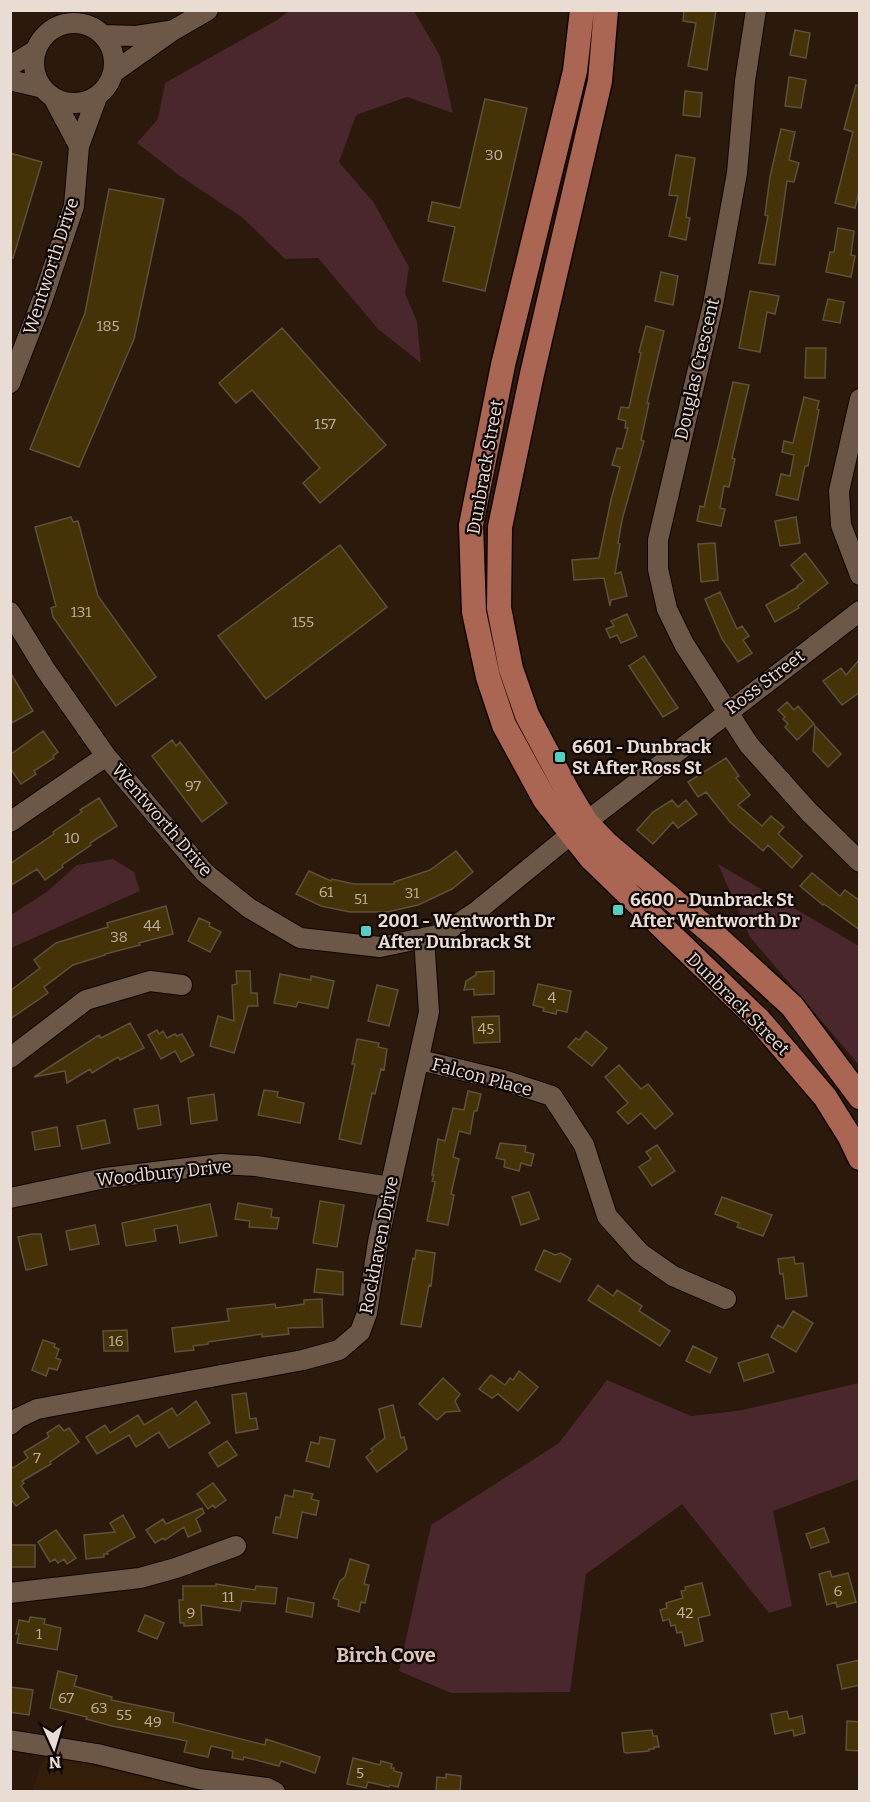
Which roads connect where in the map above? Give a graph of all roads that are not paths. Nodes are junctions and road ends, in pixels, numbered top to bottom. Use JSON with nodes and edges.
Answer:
{"nodes":[{"id":1,"x":50,"y":10,"type":"edge"},
{"id":2,"x":208,"y":10,"type":"edge"},
{"id":3,"x":582,"y":10,"type":"edge"},
{"id":4,"x":606,"y":10,"type":"edge"},
{"id":5,"x":756,"y":10,"type":"edge"},
{"id":6,"x":77,"y":17,"type":"edge"},
{"id":7,"x":172,"y":31,"type":"junction"},
{"id":8,"x":47,"y":33,"type":"junction"},
{"id":9,"x":104,"y":35,"type":"junction"},
{"id":10,"x":36,"y":50,"type":"junction"},
{"id":11,"x":10,"y":66,"type":"edge"},
{"id":12,"x":114,"y":72,"type":"junction"},
{"id":13,"x":10,"y":80,"type":"edge"},
{"id":14,"x":48,"y":93,"type":"junction"},
{"id":15,"x":97,"y":97,"type":"junction"},
{"id":16,"x":79,"y":146,"type":"junction"},
{"id":17,"x":10,"y":383,"type":"edge"},
{"id":18,"x":860,"y":399,"type":"edge"},
{"id":19,"x":860,"y":575,"type":"edge"},
{"id":20,"x":860,"y":610,"type":"edge"},
{"id":21,"x":10,"y":612,"type":"edge"},
{"id":22,"x":727,"y":711,"type":"junction"},
{"id":23,"x":106,"y":756,"type":"junction"},
{"id":24,"x":10,"y":822,"type":"edge"},
{"id":25,"x":578,"y":828,"type":"junction"},
{"id":26,"x":860,"y":862,"type":"edge"},
{"id":27,"x":424,"y":938,"type":"junction"},
{"id":28,"x":182,"y":985,"type":"dead end"},
{"id":29,"x":10,"y":1058,"type":"edge"},
{"id":30,"x":420,"y":1060,"type":"junction"},
{"id":31,"x":860,"y":1097,"type":"edge"},
{"id":32,"x":860,"y":1158,"type":"edge"},
{"id":33,"x":390,"y":1187,"type":"junction"},
{"id":34,"x":10,"y":1198,"type":"edge"},
{"id":35,"x":726,"y":1299,"type":"dead end"},
{"id":36,"x":10,"y":1425,"type":"edge"},
{"id":37,"x":236,"y":1546,"type":"dead end"},
{"id":38,"x":10,"y":1593,"type":"edge"},
{"id":39,"x":10,"y":1740,"type":"edge"},
{"id":40,"x":275,"y":1791,"type":"edge"}],
"edges":[{"from":1,"to":8,"type":"street"},
{"from":2,"to":7,"type":"street"},
{"from":3,"to":25,"type":"main road","name":"Dunbrack Street"},
{"from":4,"to":25,"type":"main road","name":"Dunbrack Street"},
{"from":5,"to":22,"type":"street","name":"Douglas Crescent"},
{"from":6,"to":8,"type":"street"},
{"from":6,"to":9,"type":"street"},
{"from":7,"to":9,"type":"street"},
{"from":7,"to":12,"type":"street"},
{"from":8,"to":10,"type":"street"},
{"from":9,"to":12,"type":"street"},
{"from":10,"to":11,"type":"street"},
{"from":10,"to":14,"type":"street"},
{"from":12,"to":15,"type":"street"},
{"from":13,"to":14,"type":"street"},
{"from":14,"to":15,"type":"street"},
{"from":14,"to":16,"type":"street"},
{"from":15,"to":16,"type":"street","name":"Wentworth Drive"},
{"from":16,"to":17,"type":"street","name":"Wentworth Drive"},
{"from":18,"to":19,"type":"street"},
{"from":20,"to":22,"type":"street","name":"Ross Street"},
{"from":21,"to":23,"type":"street","name":"Wentworth Drive"},
{"from":22,"to":25,"type":"street","name":"Ross Street"},
{"from":22,"to":26,"type":"street","name":"Douglas Crescent"},
{"from":23,"to":24,"type":"street"},
{"from":23,"to":27,"type":"street","name":"Wentworth Drive"},
{"from":25,"to":27,"type":"street","name":"Wentworth Drive"},
{"from":25,"to":31,"type":"main road","name":"Dunbrack Street"},
{"from":25,"to":32,"type":"main road","name":"Dunbrack Street"},
{"from":27,"to":30,"type":"street","name":"Rockhaven Drive"},
{"from":28,"to":29,"type":"street"},
{"from":30,"to":33,"type":"street","name":"Rockhaven Drive"},
{"from":30,"to":35,"type":"street","name":"Falcon Place"},
{"from":33,"to":34,"type":"street","name":"Woodbury Drive"},
{"from":33,"to":36,"type":"street","name":"Rockhaven Drive"},
{"from":37,"to":38,"type":"street"},
{"from":39,"to":40,"type":"street"}]}
